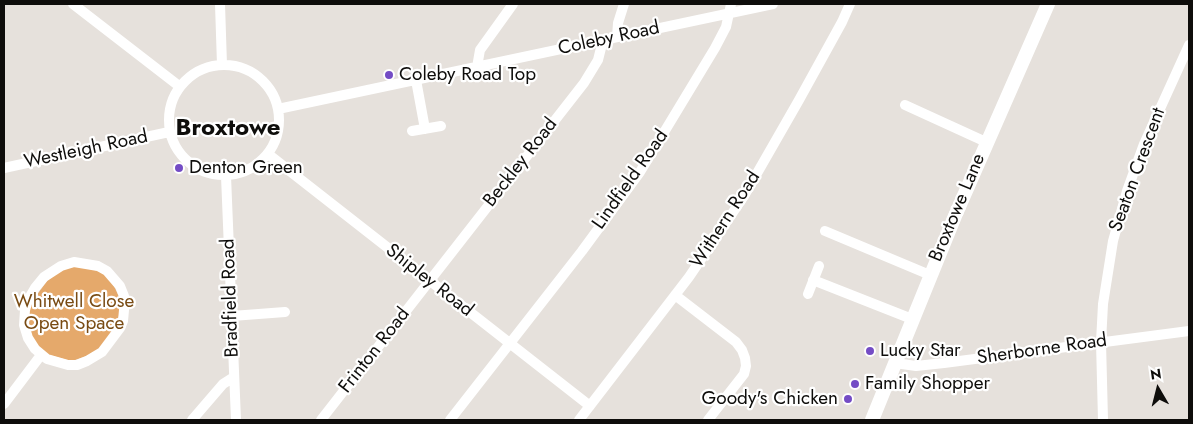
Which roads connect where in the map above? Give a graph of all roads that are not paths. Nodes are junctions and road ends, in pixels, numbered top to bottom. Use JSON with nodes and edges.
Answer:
{"nodes":[{"id":1,"x":73,"y":4,"type":"edge"},
{"id":2,"x":220,"y":4,"type":"edge"},
{"id":3,"x":513,"y":4,"type":"edge"},
{"id":4,"x":624,"y":4,"type":"edge"},
{"id":5,"x":773,"y":4,"type":"edge"},
{"id":6,"x":850,"y":4,"type":"edge"},
{"id":7,"x":1048,"y":4,"type":"edge"},
{"id":8,"x":730,"y":9,"type":"edge"},
{"id":9,"x":617,"y":37,"type":"junction"},
{"id":10,"x":603,"y":40,"type":"junction"},
{"id":11,"x":1189,"y":45,"type":"edge"},
{"id":12,"x":222,"y":65,"type":"junction"},
{"id":13,"x":477,"y":67,"type":"junction"},
{"id":14,"x":416,"y":80,"type":"junction"},
{"id":15,"x":179,"y":86,"type":"junction"},
{"id":16,"x":905,"y":105,"type":"dead end"},
{"id":17,"x":278,"y":109,"type":"junction"},
{"id":18,"x":441,"y":126,"type":"dead end"},
{"id":19,"x":425,"y":129,"type":"junction"},
{"id":20,"x":412,"y":131,"type":"dead end"},
{"id":21,"x":169,"y":132,"type":"junction"},
{"id":22,"x":986,"y":142,"type":"junction"},
{"id":23,"x":268,"y":154,"type":"junction"},
{"id":24,"x":4,"y":168,"type":"edge"},
{"id":25,"x":226,"y":176,"type":"junction"},
{"id":26,"x":825,"y":230,"type":"dead end"},
{"id":27,"x":819,"y":266,"type":"dead end"},
{"id":28,"x":930,"y":275,"type":"junction"},
{"id":29,"x":813,"y":280,"type":"junction"},
{"id":30,"x":429,"y":281,"type":"junction"},
{"id":31,"x":808,"y":294,"type":"dead end"},
{"id":32,"x":675,"y":295,"type":"junction"},
{"id":33,"x":285,"y":312,"type":"dead end"},
{"id":34,"x":232,"y":316,"type":"junction"},
{"id":35,"x":912,"y":318,"type":"junction"},
{"id":36,"x":1189,"y":331,"type":"edge"},
{"id":37,"x":1102,"y":342,"type":"junction"},
{"id":38,"x":509,"y":343,"type":"junction"},
{"id":39,"x":41,"y":355,"type":"junction"},
{"id":40,"x":896,"y":363,"type":"junction"},
{"id":41,"x":234,"y":377,"type":"junction"},
{"id":42,"x":4,"y":404,"type":"edge"},
{"id":43,"x":590,"y":406,"type":"junction"},
{"id":44,"x":192,"y":420,"type":"edge"},
{"id":45,"x":236,"y":420,"type":"edge"},
{"id":46,"x":320,"y":420,"type":"edge"},
{"id":47,"x":450,"y":420,"type":"edge"},
{"id":48,"x":579,"y":420,"type":"edge"},
{"id":49,"x":708,"y":420,"type":"edge"},
{"id":50,"x":872,"y":420,"type":"edge"},
{"id":51,"x":1102,"y":420,"type":"edge"}],
"edges":[{"from":1,"to":15,"type":"street"},
{"from":2,"to":12,"type":"street"},
{"from":3,"to":13,"type":"street"},
{"from":4,"to":9,"type":"street"},
{"from":5,"to":8,"type":"street","name":"Coleby Road"},
{"from":6,"to":32,"type":"street","name":"Withern Road"},
{"from":7,"to":22,"type":"main road","name":"Broxtowe Lane"},
{"from":8,"to":9,"type":"street","name":"Coleby Road"},
{"from":8,"to":38,"type":"street","name":"Lindfield Road"},
{"from":9,"to":10,"type":"street","name":"Coleby Road"},
{"from":10,"to":13,"type":"street","name":"Coleby Road"},
{"from":10,"to":30,"type":"street","name":"Beckley Road"},
{"from":11,"to":37,"type":"street","name":"Seaton Crescent"},
{"from":12,"to":15,"type":"street"},
{"from":12,"to":17,"type":"street"},
{"from":13,"to":14,"type":"street","name":"Coleby Road"},
{"from":14,"to":17,"type":"street","name":"Coleby Road"},
{"from":14,"to":19,"type":"street"},
{"from":15,"to":21,"type":"street"},
{"from":16,"to":22,"type":"street","name":"Broxtowe Lane"},
{"from":17,"to":23,"type":"street"},
{"from":18,"to":19,"type":"street"},
{"from":19,"to":20,"type":"street"},
{"from":21,"to":24,"type":"street","name":"Westleigh Road"},
{"from":21,"to":25,"type":"street"},
{"from":22,"to":28,"type":"main road","name":"Broxtowe Lane"},
{"from":23,"to":25,"type":"street"},
{"from":23,"to":30,"type":"street","name":"Shipley Road"},
{"from":25,"to":34,"type":"street","name":"Bradfield Road"},
{"from":26,"to":28,"type":"street","name":"Broxtowe Lane"},
{"from":27,"to":29,"type":"street"},
{"from":28,"to":35,"type":"main road","name":"Broxtowe Lane"},
{"from":29,"to":31,"type":"street"},
{"from":29,"to":35,"type":"street"},
{"from":30,"to":38,"type":"street","name":"Shipley Road"},
{"from":30,"to":46,"type":"street","name":"Frinton Road"},
{"from":32,"to":43,"type":"street","name":"Withern Road"},
{"from":32,"to":49,"type":"street"},
{"from":33,"to":34,"type":"street"},
{"from":34,"to":41,"type":"street","name":"Bradfield Road"},
{"from":35,"to":40,"type":"main road","name":"Broxtowe Lane"},
{"from":36,"to":37,"type":"street","name":"Sherborne Road"},
{"from":37,"to":40,"type":"street","name":"Sherborne Road"},
{"from":37,"to":51,"type":"street","name":"Seaton Crescent"},
{"from":38,"to":43,"type":"street","name":"Shipley Road"},
{"from":38,"to":47,"type":"street","name":"Lindfield Road"},
{"from":39,"to":39,"type":"street"},
{"from":39,"to":42,"type":"street"},
{"from":40,"to":50,"type":"main road","name":"Broxtowe Lane"},
{"from":41,"to":44,"type":"street"},
{"from":41,"to":45,"type":"street","name":"Bradfield Road"},
{"from":43,"to":48,"type":"street","name":"Withern Road"}]}
